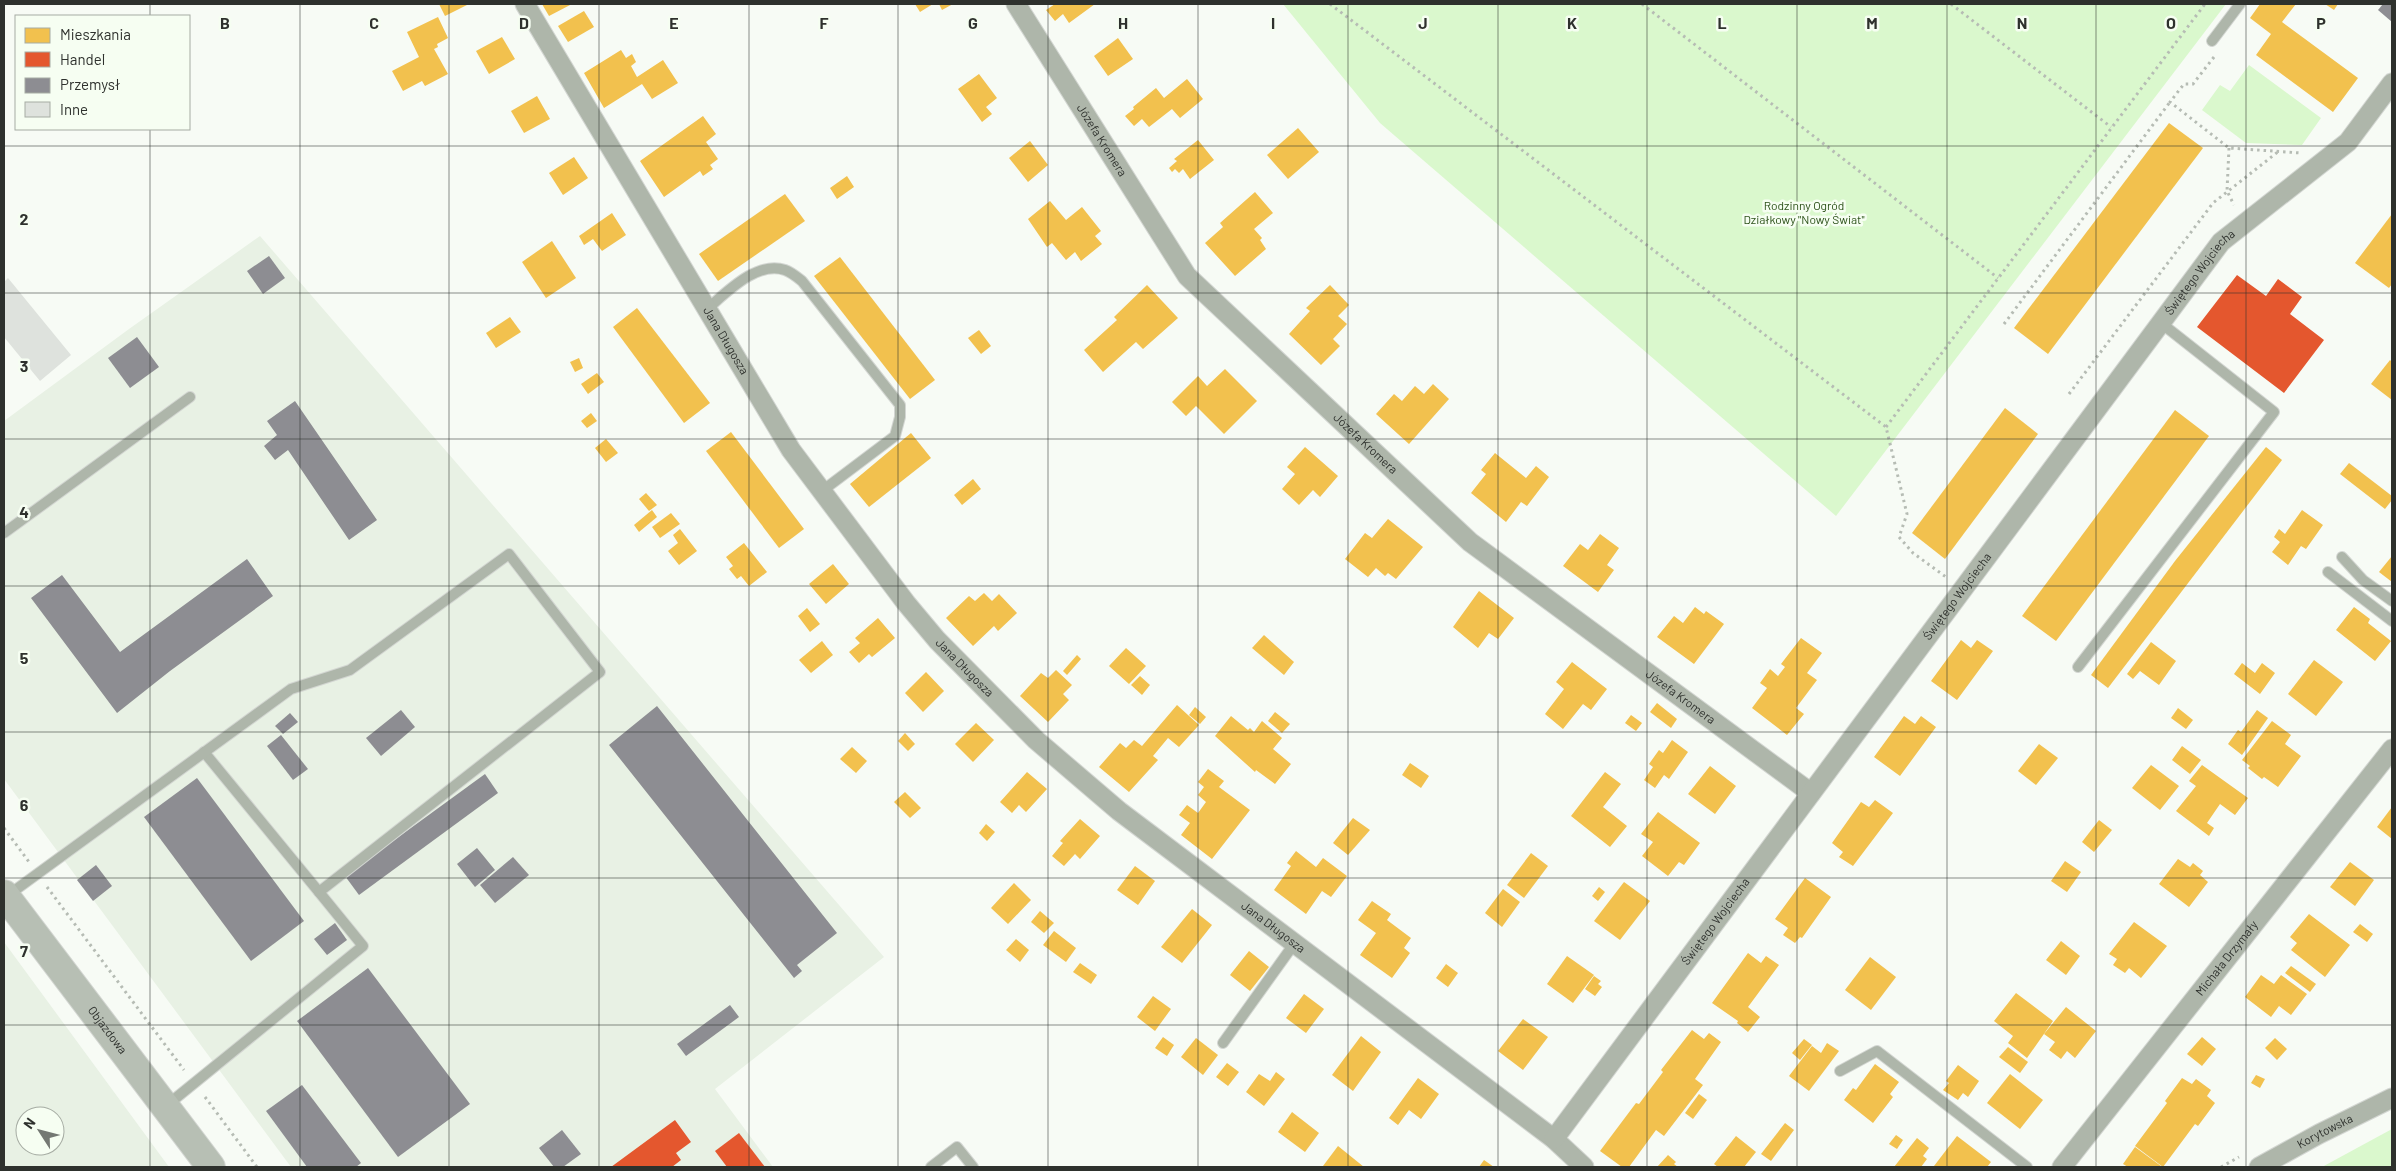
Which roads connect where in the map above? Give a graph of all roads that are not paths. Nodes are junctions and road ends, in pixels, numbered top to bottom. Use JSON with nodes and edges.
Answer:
{"nodes":[{"id":1,"x":525,"y":4,"type":"edge"},
{"id":2,"x":1016,"y":4,"type":"edge"},
{"id":3,"x":2240,"y":4,"type":"edge"},
{"id":4,"x":2212,"y":41,"type":"road end"},
{"id":5,"x":2392,"y":83,"type":"edge"},
{"id":6,"x":707,"y":309,"type":"junction"},
{"id":7,"x":2161,"y":323,"type":"junction"},
{"id":8,"x":190,"y":397,"type":"dead end"},
{"id":9,"x":822,"y":491,"type":"junction"},
{"id":10,"x":4,"y":533,"type":"edge"},
{"id":11,"x":2342,"y":557,"type":"dead end"},
{"id":12,"x":2328,"y":572,"type":"dead end"},
{"id":13,"x":2392,"y":601,"type":"edge"},
{"id":14,"x":2392,"y":621,"type":"edge"},
{"id":15,"x":2078,"y":668,"type":"dead end"},
{"id":16,"x":2392,"y":749,"type":"edge"},
{"id":17,"x":204,"y":752,"type":"junction"},
{"id":18,"x":1811,"y":793,"type":"junction"},
{"id":19,"x":319,"y":892,"type":"junction"},
{"id":20,"x":5,"y":895,"type":"edge"},
{"id":21,"x":1294,"y":944,"type":"junction"},
{"id":22,"x":1222,"y":1043,"type":"dead end"},
{"id":23,"x":1840,"y":1071,"type":"dead end"},
{"id":24,"x":2392,"y":1098,"type":"edge"},
{"id":25,"x":166,"y":1107,"type":"junction"},
{"id":26,"x":1554,"y":1139,"type":"junction"},
{"id":27,"x":211,"y":1167,"type":"edge"},
{"id":28,"x":931,"y":1167,"type":"edge"},
{"id":29,"x":973,"y":1167,"type":"edge"},
{"id":30,"x":1584,"y":1167,"type":"edge"},
{"id":31,"x":2027,"y":1167,"type":"edge"},
{"id":32,"x":2062,"y":1167,"type":"edge"},
{"id":33,"x":2259,"y":1167,"type":"edge"}],
"edges":[{"from":1,"to":6,"type":"street","name":"Jana Długosza"},
{"from":2,"to":18,"type":"street","name":"Józefa Kromera"},
{"from":3,"to":4,"type":"lane"},
{"from":5,"to":7,"type":"street","name":"Świętego Wojciecha"},
{"from":6,"to":9,"type":"street","name":"Jana Długosza"},
{"from":6,"to":9,"type":"lane"},
{"from":7,"to":15,"type":"lane"},
{"from":7,"to":18,"type":"street","name":"Świętego Wojciecha"},
{"from":8,"to":10,"type":"lane"},
{"from":9,"to":21,"type":"street","name":"Jana Długosza"},
{"from":11,"to":13,"type":"lane"},
{"from":12,"to":14,"type":"lane"},
{"from":16,"to":32,"type":"street","name":"Michała Drzymały"},
{"from":17,"to":19,"type":"lane"},
{"from":17,"to":19,"type":"lane"},
{"from":17,"to":20,"type":"lane"},
{"from":18,"to":26,"type":"street","name":"Świętego Wojciecha"},
{"from":19,"to":25,"type":"lane"},
{"from":20,"to":25,"type":"street","name":"Objazdowa"},
{"from":21,"to":22,"type":"lane"},
{"from":21,"to":26,"type":"street","name":"Jana Długosza"},
{"from":23,"to":31,"type":"lane"},
{"from":24,"to":33,"type":"street","name":"Korytowska"},
{"from":25,"to":27,"type":"street","name":"Objazdowa"},
{"from":26,"to":30,"type":"street","name":"Jana Długosza"},
{"from":28,"to":29,"type":"lane"}]}
